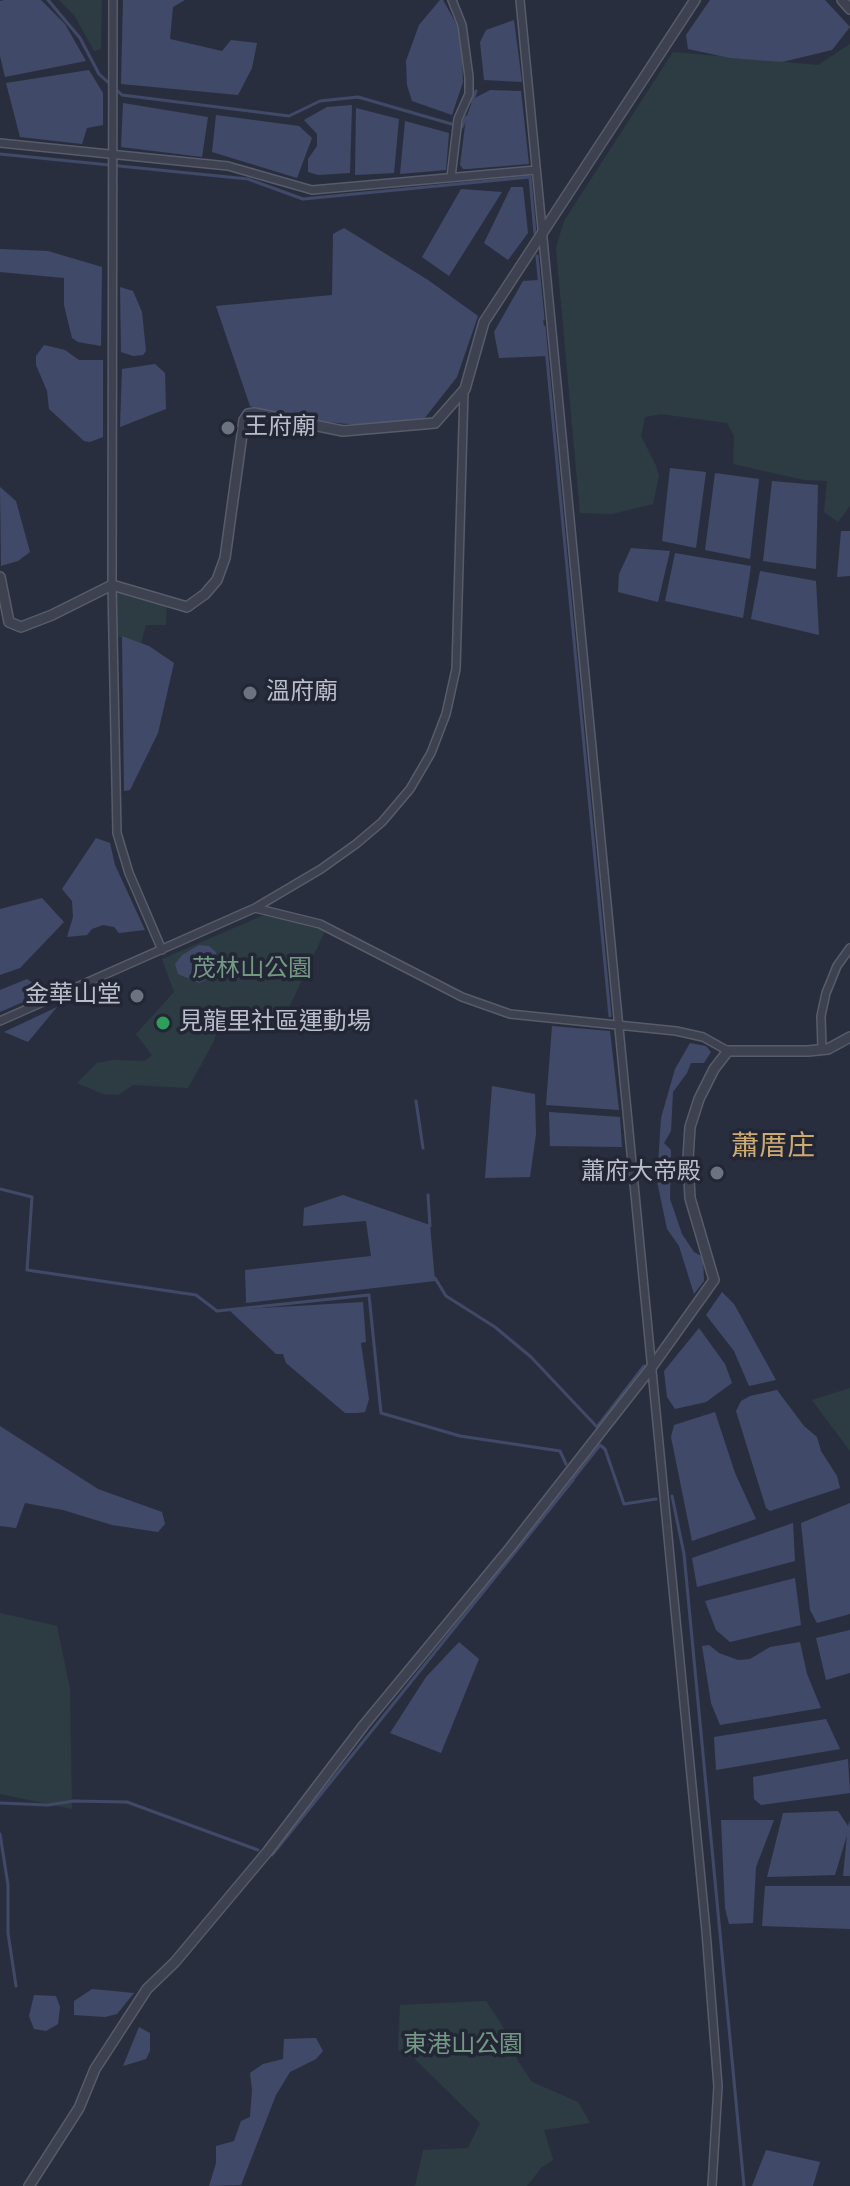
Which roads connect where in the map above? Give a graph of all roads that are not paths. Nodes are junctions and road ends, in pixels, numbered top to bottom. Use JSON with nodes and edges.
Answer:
{"nodes":[{"id":1,"x":113,"y":0,"type":"edge"},
{"id":2,"x":452,"y":0,"type":"edge"},
{"id":3,"x":520,"y":0,"type":"edge"},
{"id":4,"x":695,"y":0,"type":"edge"},
{"id":5,"x":842,"y":0,"type":"edge"},
{"id":6,"x":850,"y":9,"type":"edge"},
{"id":7,"x":0,"y":143,"type":"edge"},
{"id":8,"x":112,"y":155,"type":"junction"},
{"id":9,"x":536,"y":170,"type":"junction"},
{"id":10,"x":451,"y":177,"type":"junction"},
{"id":11,"x":544,"y":233,"type":"junction"},
{"id":12,"x":465,"y":389,"type":"junction"},
{"id":13,"x":0,"y":577,"type":"edge"},
{"id":14,"x":112,"y":585,"type":"junction"},
{"id":15,"x":255,"y":908,"type":"junction"},
{"id":16,"x":850,"y":948,"type":"edge"},
{"id":17,"x":162,"y":950,"type":"junction"},
{"id":18,"x":0,"y":1021,"type":"edge"},
{"id":19,"x":619,"y":1023,"type":"junction"},
{"id":20,"x":850,"y":1037,"type":"edge"},
{"id":21,"x":822,"y":1048,"type":"junction"},
{"id":22,"x":728,"y":1051,"type":"junction"},
{"id":23,"x":651,"y":1368,"type":"junction"},
{"id":24,"x":29,"y":2186,"type":"edge"},
{"id":25,"x":712,"y":2186,"type":"edge"}],
"edges":[{"from":1,"to":8,"type":"street"},
{"from":2,"to":10,"type":"street"},
{"from":3,"to":9,"type":"street"},
{"from":4,"to":11,"type":"street"},
{"from":5,"to":6,"type":"street"},
{"from":7,"to":8,"type":"street"},
{"from":8,"to":10,"type":"street"},
{"from":8,"to":14,"type":"street"},
{"from":9,"to":10,"type":"street"},
{"from":9,"to":11,"type":"street"},
{"from":11,"to":12,"type":"street"},
{"from":11,"to":19,"type":"street"},
{"from":12,"to":14,"type":"street"},
{"from":12,"to":15,"type":"street"},
{"from":13,"to":14,"type":"street"},
{"from":14,"to":17,"type":"street"},
{"from":15,"to":17,"type":"street"},
{"from":15,"to":19,"type":"street"},
{"from":16,"to":21,"type":"street"},
{"from":17,"to":18,"type":"street"},
{"from":19,"to":22,"type":"street"},
{"from":19,"to":23,"type":"street"},
{"from":20,"to":21,"type":"street"},
{"from":21,"to":22,"type":"street"},
{"from":22,"to":23,"type":"street"},
{"from":23,"to":24,"type":"street"},
{"from":23,"to":25,"type":"street"}]}
